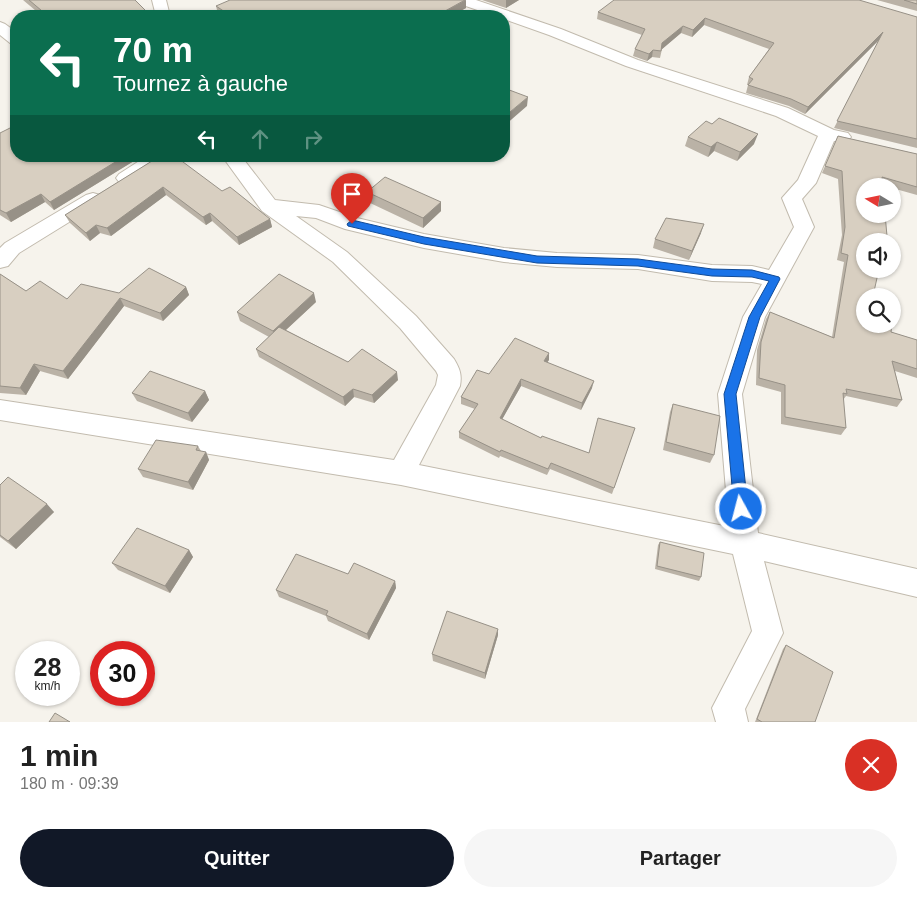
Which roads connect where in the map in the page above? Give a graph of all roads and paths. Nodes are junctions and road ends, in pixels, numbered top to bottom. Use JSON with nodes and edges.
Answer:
{"nodes":[{"id":1,"x":462,"y":0,"type":"edge"},
{"id":2,"x":491,"y":10,"type":"edge"},
{"id":3,"x":510,"y":17,"type":"edge"},
{"id":4,"x":0,"y":27,"type":"edge"},
{"id":5,"x":10,"y":35,"type":"edge"},
{"id":6,"x":828,"y":134,"type":"junction"},
{"id":7,"x":861,"y":142,"type":"edge"},
{"id":8,"x":150,"y":162,"type":"edge"},
{"id":9,"x":236,"y":162,"type":"edge"},
{"id":10,"x":269,"y":206,"type":"junction"},
{"id":11,"x":4,"y":251,"type":"edge"},
{"id":12,"x":775,"y":279,"type":"junction"},
{"id":13,"x":0,"y":410,"type":"edge"},
{"id":14,"x":401,"y":473,"type":"junction"},
{"id":15,"x":745,"y":543,"type":"junction"},
{"id":16,"x":917,"y":583,"type":"edge"},
{"id":17,"x":732,"y":722,"type":"edge"}],
"edges":[{"from":1,"to":2,"type":"street"},
{"from":3,"to":6,"type":"street"},
{"from":4,"to":5,"type":"street"},
{"from":6,"to":7,"type":"street"},
{"from":6,"to":12,"type":"street"},
{"from":8,"to":11,"type":"street"},
{"from":9,"to":10,"type":"street"},
{"from":10,"to":12,"type":"street"},
{"from":10,"to":14,"type":"street"},
{"from":12,"to":15,"type":"street"},
{"from":13,"to":14,"type":"street"},
{"from":14,"to":15,"type":"street"},
{"from":15,"to":16,"type":"street"},
{"from":15,"to":17,"type":"street"}]}
